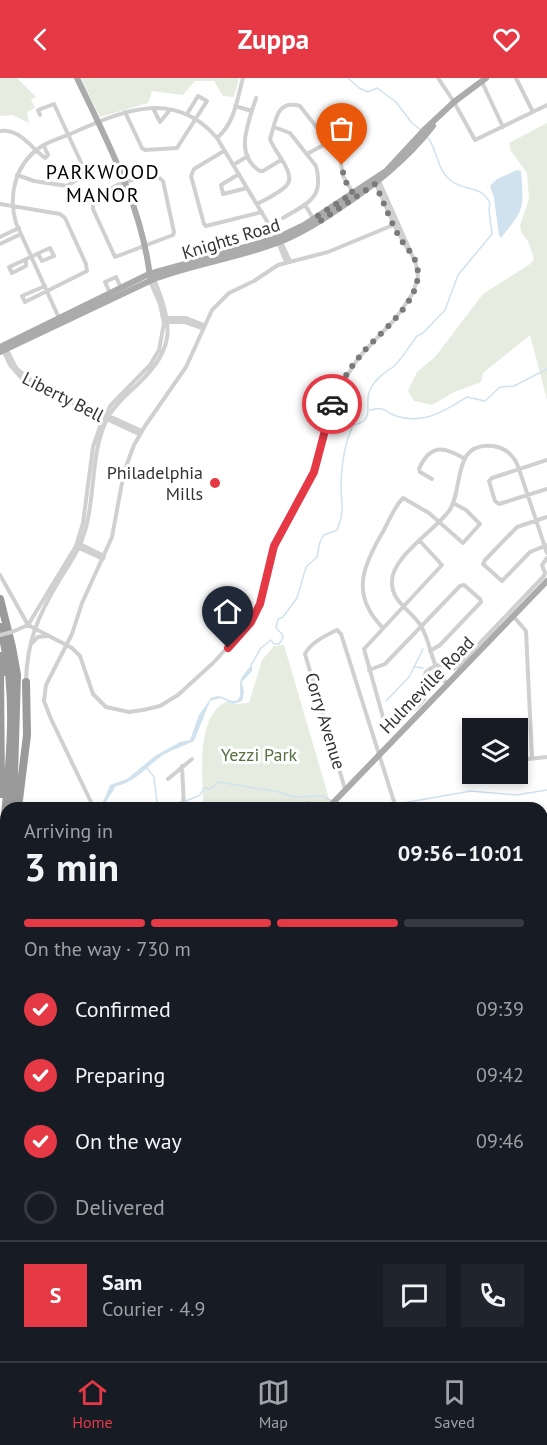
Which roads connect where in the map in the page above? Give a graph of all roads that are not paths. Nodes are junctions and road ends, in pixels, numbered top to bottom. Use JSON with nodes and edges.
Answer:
{"nodes":[{"id":1,"x":75,"y":78,"type":"edge"},
{"id":2,"x":243,"y":78,"type":"edge"},
{"id":3,"x":438,"y":78,"type":"edge"},
{"id":4,"x":516,"y":78,"type":"edge"},
{"id":5,"x":484,"y":80,"type":"edge"},
{"id":6,"x":256,"y":98,"type":"dead end"},
{"id":7,"x":454,"y":102,"type":"junction"},
{"id":8,"x":547,"y":105,"type":"edge"},
{"id":9,"x":235,"y":106,"type":"junction"},
{"id":10,"x":153,"y":108,"type":"junction"},
{"id":11,"x":169,"y":111,"type":"junction"},
{"id":12,"x":252,"y":111,"type":"junction"},
{"id":13,"x":125,"y":112,"type":"junction"},
{"id":14,"x":533,"y":112,"type":"junction"},
{"id":15,"x":187,"y":114,"type":"junction"},
{"id":16,"x":40,"y":115,"type":"dead end"},
{"id":17,"x":196,"y":119,"type":"junction"},
{"id":18,"x":96,"y":123,"type":"junction"},
{"id":19,"x":274,"y":127,"type":"junction"},
{"id":20,"x":503,"y":127,"type":"junction"},
{"id":21,"x":0,"y":130,"type":"edge"},
{"id":22,"x":68,"y":135,"type":"junction"},
{"id":23,"x":217,"y":138,"type":"junction"},
{"id":24,"x":329,"y":142,"type":"junction"},
{"id":25,"x":44,"y":146,"type":"junction"},
{"id":26,"x":36,"y":151,"type":"junction"},
{"id":27,"x":224,"y":151,"type":"junction"},
{"id":28,"x":307,"y":154,"type":"junction"},
{"id":29,"x":248,"y":156,"type":"junction"},
{"id":30,"x":281,"y":160,"type":"junction"},
{"id":31,"x":233,"y":165,"type":"junction"},
{"id":32,"x":238,"y":174,"type":"junction"},
{"id":33,"x":18,"y":175,"type":"junction"},
{"id":34,"x":376,"y":181,"type":"junction"},
{"id":35,"x":124,"y":183,"type":"junction"},
{"id":36,"x":247,"y":188,"type":"junction"},
{"id":37,"x":353,"y":193,"type":"junction"},
{"id":38,"x":0,"y":204,"type":"edge"},
{"id":39,"x":257,"y":204,"type":"junction"},
{"id":40,"x":305,"y":205,"type":"junction"},
{"id":41,"x":12,"y":206,"type":"junction"},
{"id":42,"x":262,"y":213,"type":"junction"},
{"id":43,"x":283,"y":218,"type":"dead end"},
{"id":44,"x":316,"y":219,"type":"junction"},
{"id":45,"x":396,"y":224,"type":"junction"},
{"id":46,"x":19,"y":228,"type":"junction"},
{"id":47,"x":21,"y":234,"type":"junction"},
{"id":48,"x":0,"y":237,"type":"edge"},
{"id":49,"x":279,"y":241,"type":"junction"},
{"id":50,"x":0,"y":244,"type":"edge"},
{"id":51,"x":144,"y":245,"type":"junction"},
{"id":52,"x":38,"y":254,"type":"dead end"},
{"id":53,"x":32,"y":256,"type":"junction"},
{"id":54,"x":26,"y":259,"type":"junction"},
{"id":55,"x":288,"y":262,"type":"junction"},
{"id":56,"x":151,"y":278,"type":"junction"},
{"id":57,"x":46,"y":288,"type":"junction"},
{"id":58,"x":121,"y":288,"type":"junction"},
{"id":59,"x":110,"y":293,"type":"junction"},
{"id":60,"x":26,"y":302,"type":"dead end"},
{"id":61,"x":60,"y":319,"type":"junction"},
{"id":62,"x":165,"y":320,"type":"junction"},
{"id":63,"x":203,"y":327,"type":"junction"},
{"id":64,"x":3,"y":348,"type":"edge"},
{"id":65,"x":106,"y":417,"type":"junction"},
{"id":66,"x":140,"y":432,"type":"junction"},
{"id":67,"x":465,"y":459,"type":"junction"},
{"id":68,"x":547,"y":460,"type":"edge"},
{"id":69,"x":519,"y":469,"type":"junction"},
{"id":70,"x":432,"y":479,"type":"dead end"},
{"id":71,"x":547,"y":489,"type":"edge"},
{"id":72,"x":528,"y":495,"type":"junction"},
{"id":73,"x":453,"y":503,"type":"junction"},
{"id":74,"x":547,"y":517,"type":"edge"},
{"id":75,"x":536,"y":521,"type":"junction"},
{"id":76,"x":439,"y":522,"type":"junction"},
{"id":77,"x":420,"y":541,"type":"junction"},
{"id":78,"x":78,"y":545,"type":"junction"},
{"id":79,"x":546,"y":546,"type":"edge"},
{"id":80,"x":547,"y":556,"type":"edge"},
{"id":81,"x":104,"y":557,"type":"junction"},
{"id":82,"x":0,"y":575,"type":"edge"},
{"id":83,"x":547,"y":581,"type":"edge"},
{"id":84,"x":0,"y":599,"type":"edge"},
{"id":85,"x":403,"y":606,"type":"junction"},
{"id":86,"x":20,"y":612,"type":"junction"},
{"id":87,"x":36,"y":613,"type":"junction"},
{"id":88,"x":513,"y":616,"type":"junction"},
{"id":89,"x":28,"y":625,"type":"junction"},
{"id":90,"x":421,"y":626,"type":"junction"},
{"id":91,"x":0,"y":627,"type":"edge"},
{"id":92,"x":382,"y":627,"type":"junction"},
{"id":93,"x":34,"y":629,"type":"junction"},
{"id":94,"x":0,"y":635,"type":"edge"},
{"id":95,"x":49,"y":636,"type":"junction"},
{"id":96,"x":67,"y":645,"type":"junction"},
{"id":97,"x":28,"y":650,"type":"junction"},
{"id":98,"x":430,"y":651,"type":"junction"},
{"id":99,"x":0,"y":656,"type":"edge"},
{"id":100,"x":435,"y":666,"type":"junction"},
{"id":101,"x":0,"y":667,"type":"edge"},
{"id":102,"x":369,"y":670,"type":"junction"},
{"id":103,"x":26,"y":682,"type":"junction"},
{"id":104,"x":447,"y":684,"type":"junction"},
{"id":105,"x":9,"y":750,"type":"junction"},
{"id":106,"x":380,"y":756,"type":"junction"},
{"id":107,"x":547,"y":757,"type":"edge"},
{"id":108,"x":532,"y":758,"type":"junction"},
{"id":109,"x":192,"y":759,"type":"dead end"},
{"id":110,"x":528,"y":759,"type":"edge"},
{"id":111,"x":182,"y":766,"type":"junction"},
{"id":112,"x":168,"y":779,"type":"dead end"},
{"id":113,"x":345,"y":791,"type":"junction"},
{"id":114,"x":14,"y":798,"type":"junction"},
{"id":115,"x":0,"y":802,"type":"edge"},
{"id":116,"x":5,"y":802,"type":"edge"},
{"id":117,"x":14,"y":802,"type":"edge"},
{"id":118,"x":19,"y":802,"type":"edge"},
{"id":119,"x":91,"y":802,"type":"dead end"},
{"id":120,"x":183,"y":802,"type":"edge"},
{"id":121,"x":334,"y":802,"type":"edge"},
{"id":122,"x":394,"y":802,"type":"edge"},
{"id":123,"x":0,"y":873,"type":"edge"},
{"id":124,"x":0,"y":880,"type":"edge"},
{"id":125,"x":0,"y":890,"type":"edge"}],
"edges":[{"from":1,"to":18,"type":"main road"},
{"from":2,"to":9,"type":"street"},
{"from":3,"to":7,"type":"street"},
{"from":4,"to":14,"type":"street"},
{"from":5,"to":7,"type":"main road","name":"Knights Road"},
{"from":5,"to":20,"type":"street"},
{"from":6,"to":12,"type":"street"},
{"from":7,"to":20,"type":"street"},
{"from":7,"to":34,"type":"main road","name":"Knights Road"},
{"from":8,"to":14,"type":"street"},
{"from":9,"to":12,"type":"street"},
{"from":9,"to":23,"type":"street"},
{"from":10,"to":11,"type":"street"},
{"from":10,"to":11,"type":"street"},
{"from":10,"to":13,"type":"street"},
{"from":11,"to":15,"type":"street"},
{"from":12,"to":29,"type":"street"},
{"from":13,"to":17,"type":"street"},
{"from":13,"to":18,"type":"street"},
{"from":14,"to":20,"type":"street"},
{"from":15,"to":17,"type":"street"},
{"from":15,"to":17,"type":"street"},
{"from":16,"to":22,"type":"street"},
{"from":17,"to":23,"type":"street"},
{"from":18,"to":22,"type":"street"},
{"from":18,"to":35,"type":"main road"},
{"from":19,"to":24,"type":"street"},
{"from":19,"to":28,"type":"street"},
{"from":19,"to":30,"type":"street"},
{"from":21,"to":26,"type":"street"},
{"from":22,"to":25,"type":"street"},
{"from":22,"to":33,"type":"street"},
{"from":23,"to":27,"type":"street"},
{"from":24,"to":28,"type":"street"},
{"from":24,"to":37,"type":"street"},
{"from":25,"to":26,"type":"street"},
{"from":25,"to":26,"type":"street"},
{"from":26,"to":33,"type":"street"},
{"from":27,"to":31,"type":"street"},
{"from":27,"to":42,"type":"street"},
{"from":28,"to":40,"type":"street"},
{"from":29,"to":30,"type":"street"},
{"from":29,"to":31,"type":"street"},
{"from":30,"to":39,"type":"street"},
{"from":31,"to":32,"type":"street"},
{"from":32,"to":36,"type":"street"},
{"from":32,"to":36,"type":"street"},
{"from":33,"to":41,"type":"street"},
{"from":34,"to":37,"type":"main road","name":"Knights Road"},
{"from":34,"to":44,"type":"main road","name":"Knights Road"},
{"from":34,"to":45,"type":"street"},
{"from":35,"to":51,"type":"main road"},
{"from":35,"to":51,"type":"street"},
{"from":35,"to":51,"type":"street"},
{"from":36,"to":39,"type":"street"},
{"from":37,"to":44,"type":"main road","name":"Knights Road"},
{"from":38,"to":41,"type":"street"},
{"from":39,"to":42,"type":"street"},
{"from":40,"to":43,"type":"street"},
{"from":40,"to":44,"type":"street"},
{"from":41,"to":46,"type":"street"},
{"from":41,"to":57,"type":"street"},
{"from":42,"to":49,"type":"street"},
{"from":44,"to":49,"type":"main road","name":"Knights Road"},
{"from":45,"to":55,"type":"street"},
{"from":45,"to":96,"type":"street"},
{"from":46,"to":47,"type":"street"},
{"from":46,"to":48,"type":"street"},
{"from":47,"to":50,"type":"street"},
{"from":47,"to":53,"type":"street"},
{"from":49,"to":55,"type":"street"},
{"from":49,"to":56,"type":"main road","name":"Knights Road"},
{"from":51,"to":56,"type":"main road"},
{"from":52,"to":53,"type":"street"},
{"from":53,"to":54,"type":"street"},
{"from":53,"to":57,"type":"street"},
{"from":54,"to":54,"type":"street"},
{"from":55,"to":63,"type":"street"},
{"from":56,"to":58,"type":"main road","name":"Knights Road"},
{"from":56,"to":62,"type":"street"},
{"from":56,"to":64,"type":"main road","name":"Knights Road"},
{"from":57,"to":60,"type":"street"},
{"from":57,"to":61,"type":"street"},
{"from":58,"to":59,"type":"main road","name":"Knights Road"},
{"from":58,"to":59,"type":"street"},
{"from":59,"to":61,"type":"main road","name":"Knights Road"},
{"from":61,"to":64,"type":"main road","name":"Knights Road"},
{"from":62,"to":63,"type":"street"},
{"from":62,"to":65,"type":"street"},
{"from":63,"to":66,"type":"street"},
{"from":64,"to":65,"type":"street","name":"Liberty Bell"},
{"from":65,"to":66,"type":"street","name":"Liberty Bell"},
{"from":65,"to":78,"type":"street"},
{"from":66,"to":81,"type":"street"},
{"from":67,"to":69,"type":"street"},
{"from":67,"to":70,"type":"street"},
{"from":67,"to":73,"type":"street"},
{"from":68,"to":69,"type":"street"},
{"from":69,"to":72,"type":"street"},
{"from":69,"to":72,"type":"street"},
{"from":71,"to":72,"type":"street"},
{"from":72,"to":75,"type":"street"},
{"from":73,"to":76,"type":"street"},
{"from":73,"to":76,"type":"street"},
{"from":74,"to":75,"type":"street"},
{"from":75,"to":79,"type":"street"},
{"from":75,"to":79,"type":"street"},
{"from":76,"to":77,"type":"street"},
{"from":76,"to":92,"type":"street"},
{"from":77,"to":85,"type":"street"},
{"from":77,"to":85,"type":"street"},
{"from":78,"to":81,"type":"street"},
{"from":78,"to":87,"type":"street"},
{"from":78,"to":93,"type":"street"},
{"from":79,"to":80,"type":"street"},
{"from":80,"to":100,"type":"street"},
{"from":81,"to":96,"type":"street"},
{"from":82,"to":86,"type":"street"},
{"from":83,"to":88,"type":"main road","name":"Hulmeville Road"},
{"from":84,"to":114,"type":"highway"},
{"from":85,"to":90,"type":"street"},
{"from":85,"to":92,"type":"street"},
{"from":86,"to":87,"type":"street"},
{"from":86,"to":89,"type":"street"},
{"from":87,"to":89,"type":"street"},
{"from":88,"to":104,"type":"main road","name":"Hulmeville Road"},
{"from":88,"to":108,"type":"street"},
{"from":89,"to":93,"type":"street"},
{"from":89,"to":94,"type":"street","bridge":true},
{"from":90,"to":98,"type":"street"},
{"from":90,"to":98,"type":"street"},
{"from":90,"to":102,"type":"street"},
{"from":91,"to":105,"type":"highway"},
{"from":92,"to":102,"type":"street"},
{"from":93,"to":95,"type":"street"},
{"from":93,"to":97,"type":"street"},
{"from":95,"to":96,"type":"street"},
{"from":95,"to":97,"type":"street"},
{"from":96,"to":119,"type":"street"},
{"from":97,"to":103,"type":"street"},
{"from":98,"to":100,"type":"street"},
{"from":99,"to":105,"type":"highway"},
{"from":100,"to":102,"type":"street"},
{"from":100,"to":104,"type":"street"},
{"from":101,"to":115,"type":"highway"},
{"from":103,"to":114,"type":"highway"},
{"from":103,"to":118,"type":"highway"},
{"from":104,"to":106,"type":"main road","name":"Hulmeville Road"},
{"from":105,"to":116,"type":"highway"},
{"from":106,"to":113,"type":"main road","name":"Hulmeville Road"},
{"from":106,"to":113,"type":"street","name":"Corry Avenue"},
{"from":106,"to":122,"type":"street"},
{"from":107,"to":108,"type":"street"},
{"from":108,"to":110,"type":"street"},
{"from":109,"to":111,"type":"street"},
{"from":111,"to":112,"type":"street"},
{"from":111,"to":120,"type":"street"},
{"from":113,"to":121,"type":"main road","name":"Hulmeville Road"},
{"from":114,"to":117,"type":"highway"},
{"from":123,"to":124,"type":"highway"},
{"from":123,"to":125,"type":"highway"}]}
